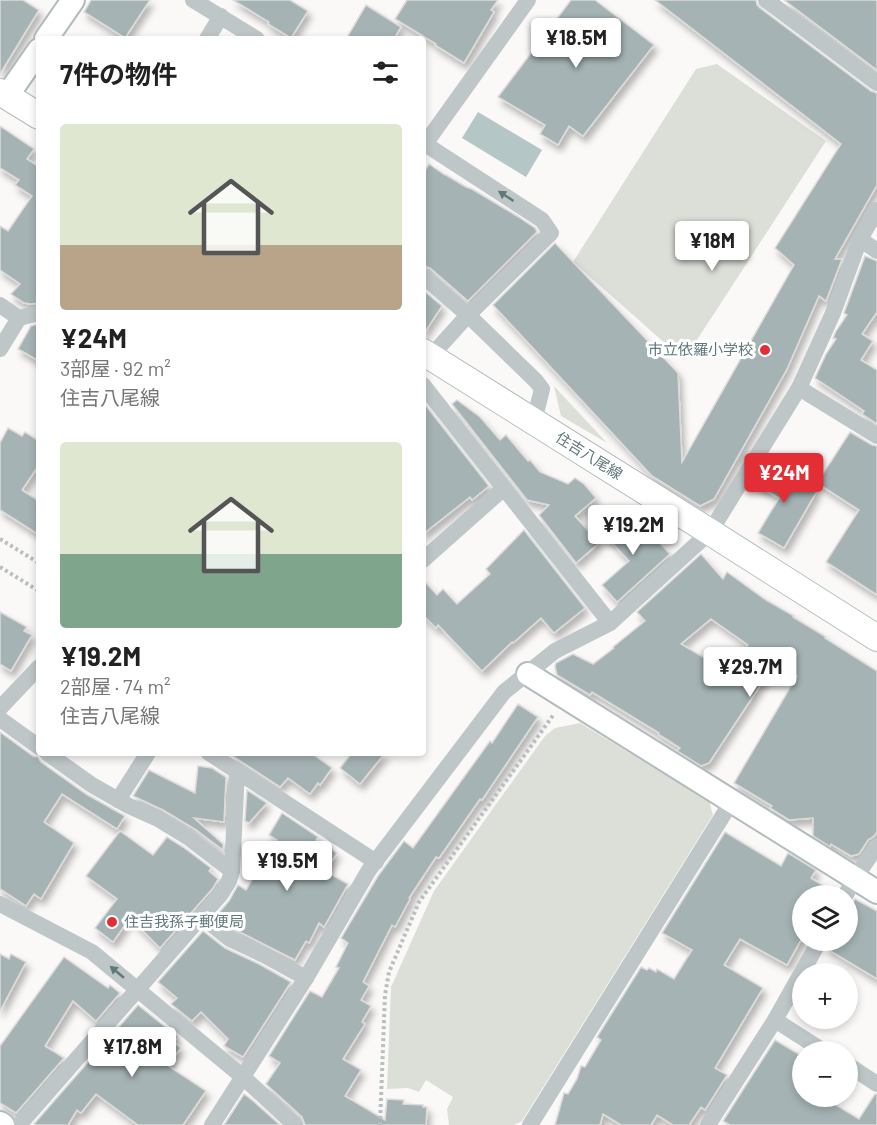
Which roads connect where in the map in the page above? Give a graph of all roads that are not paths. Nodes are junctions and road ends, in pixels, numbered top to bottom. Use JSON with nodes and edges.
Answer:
{"nodes":[{"id":1,"x":73,"y":0,"type":"edge"},
{"id":2,"x":193,"y":0,"type":"edge"},
{"id":3,"x":766,"y":0,"type":"edge"},
{"id":4,"x":524,"y":1,"type":"edge"},
{"id":5,"x":221,"y":16,"type":"junction"},
{"id":6,"x":48,"y":36,"type":"edge"},
{"id":7,"x":209,"y":36,"type":"edge"},
{"id":8,"x":252,"y":36,"type":"edge"},
{"id":9,"x":36,"y":54,"type":"edge"},
{"id":10,"x":877,"y":83,"type":"edge"},
{"id":11,"x":2,"y":98,"type":"edge"},
{"id":12,"x":36,"y":115,"type":"edge"},
{"id":13,"x":426,"y":141,"type":"edge"},
{"id":14,"x":426,"y":145,"type":"edge"},
{"id":15,"x":877,"y":210,"type":"edge"},
{"id":16,"x":860,"y":238,"type":"junction"},
{"id":17,"x":877,"y":251,"type":"edge"},
{"id":18,"x":426,"y":279,"type":"edge"},
{"id":19,"x":0,"y":305,"type":"edge"},
{"id":20,"x":36,"y":314,"type":"edge"},
{"id":21,"x":468,"y":315,"type":"junction"},
{"id":22,"x":19,"y":318,"type":"junction"},
{"id":23,"x":0,"y":349,"type":"edge"},
{"id":24,"x":426,"y":356,"type":"edge"},
{"id":25,"x":799,"y":388,"type":"junction"},
{"id":26,"x":426,"y":389,"type":"edge"},
{"id":27,"x":534,"y":421,"type":"junction"},
{"id":28,"x":877,"y":436,"type":"edge"},
{"id":29,"x":504,"y":488,"type":"junction"},
{"id":30,"x":710,"y":532,"type":"junction"},
{"id":31,"x":426,"y":557,"type":"edge"},
{"id":32,"x":610,"y":623,"type":"junction"},
{"id":33,"x":877,"y":639,"type":"edge"},
{"id":34,"x":36,"y":670,"type":"edge"},
{"id":35,"x":528,"y":674,"type":"junction"},
{"id":36,"x":0,"y":708,"type":"edge"},
{"id":37,"x":0,"y":719,"type":"edge"},
{"id":38,"x":36,"y":745,"type":"edge"},
{"id":39,"x":51,"y":756,"type":"edge"},
{"id":40,"x":146,"y":756,"type":"edge"},
{"id":41,"x":214,"y":756,"type":"edge"},
{"id":42,"x":237,"y":771,"type":"junction"},
{"id":43,"x":118,"y":800,"type":"junction"},
{"id":44,"x":732,"y":801,"type":"junction"},
{"id":45,"x":877,"y":846,"type":"edge"},
{"id":46,"x":376,"y":862,"type":"junction"},
{"id":47,"x":232,"y":871,"type":"junction"},
{"id":48,"x":847,"y":885,"type":"edge"},
{"id":49,"x":851,"y":885,"type":"edge"},
{"id":50,"x":858,"y":888,"type":"edge"},
{"id":51,"x":877,"y":892,"type":"edge"},
{"id":52,"x":0,"y":904,"type":"edge"},
{"id":53,"x":201,"y":916,"type":"junction"},
{"id":54,"x":814,"y":951,"type":"edge"},
{"id":55,"x":306,"y":978,"type":"junction"},
{"id":56,"x":138,"y":990,"type":"junction"},
{"id":57,"x":775,"y":1020,"type":"junction"},
{"id":58,"x":808,"y":1041,"type":"edge"},
{"id":59,"x":858,"y":1072,"type":"edge"},
{"id":60,"x":243,"y":1077,"type":"junction"},
{"id":61,"x":877,"y":1084,"type":"edge"},
{"id":62,"x":19,"y":1125,"type":"edge"},
{"id":63,"x":212,"y":1125,"type":"edge"},
{"id":64,"x":295,"y":1125,"type":"edge"},
{"id":65,"x":530,"y":1125,"type":"edge"},
{"id":66,"x":708,"y":1125,"type":"edge"}],
"edges":[{"from":1,"to":6,"type":"street"},
{"from":2,"to":5,"type":"street"},
{"from":3,"to":10,"type":"street"},
{"from":4,"to":13,"type":"street"},
{"from":5,"to":7,"type":"street"},
{"from":5,"to":8,"type":"street"},
{"from":9,"to":11,"type":"street"},
{"from":11,"to":12,"type":"main road"},
{"from":21,"to":14,"type":"street","one_way":true},
{"from":15,"to":16,"type":"street"},
{"from":16,"to":17,"type":"street"},
{"from":16,"to":25,"type":"street"},
{"from":18,"to":21,"type":"street"},
{"from":19,"to":22,"type":"street"},
{"from":20,"to":22,"type":"street"},
{"from":21,"to":24,"type":"street"},
{"from":21,"to":27,"type":"street"},
{"from":22,"to":23,"type":"street"},
{"from":24,"to":27,"type":"main road","name":"住吉八尾線"},
{"from":25,"to":28,"type":"street"},
{"from":25,"to":30,"type":"street"},
{"from":26,"to":29,"type":"street"},
{"from":27,"to":30,"type":"main road","name":"住吉八尾線"},
{"from":29,"to":31,"type":"street"},
{"from":29,"to":32,"type":"street"},
{"from":30,"to":32,"type":"street"},
{"from":30,"to":33,"type":"main road","name":"住吉八尾線"},
{"from":32,"to":35,"type":"street"},
{"from":34,"to":36,"type":"street"},
{"from":35,"to":44,"type":"street"},
{"from":35,"to":46,"type":"street"},
{"from":37,"to":38,"type":"street"},
{"from":39,"to":43,"type":"street"},
{"from":40,"to":43,"type":"street"},
{"from":41,"to":42,"type":"street"},
{"from":42,"to":46,"type":"street"},
{"from":42,"to":47,"type":"street"},
{"from":43,"to":47,"type":"street"},
{"from":44,"to":48,"type":"street"},
{"from":44,"to":65,"type":"street"},
{"from":45,"to":49,"type":"street"},
{"from":46,"to":55,"type":"street"},
{"from":47,"to":53,"type":"street"},
{"from":50,"to":51,"type":"street"},
{"from":56,"to":52,"type":"street","one_way":true},
{"from":53,"to":55,"type":"street"},
{"from":53,"to":56,"type":"street"},
{"from":54,"to":57,"type":"street"},
{"from":55,"to":60,"type":"street"},
{"from":56,"to":60,"type":"street"},
{"from":56,"to":62,"type":"street"},
{"from":57,"to":58,"type":"street"},
{"from":57,"to":66,"type":"street"},
{"from":59,"to":61,"type":"street"},
{"from":60,"to":63,"type":"street"},
{"from":60,"to":64,"type":"street"}]}
